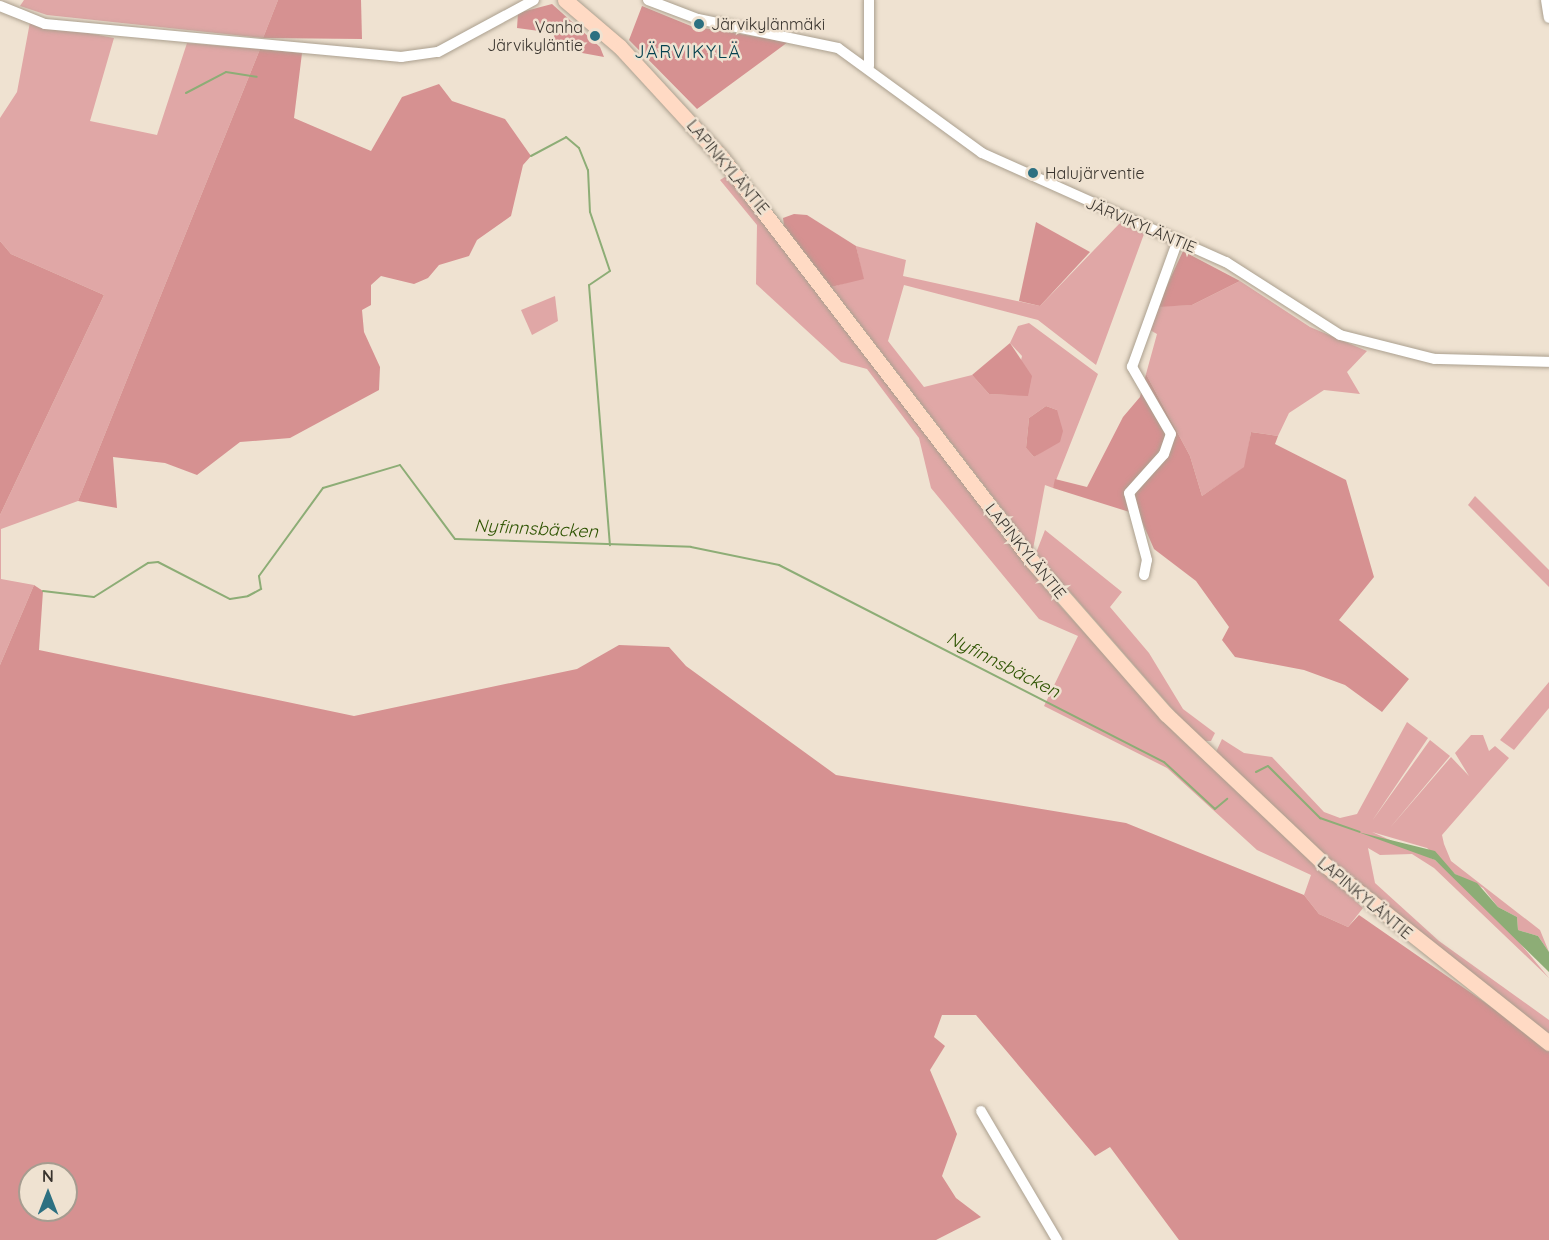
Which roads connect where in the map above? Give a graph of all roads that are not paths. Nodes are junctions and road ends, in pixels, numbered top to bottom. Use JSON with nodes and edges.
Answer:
{"nodes":[{"id":1,"x":534,"y":0,"type":"edge"},
{"id":2,"x":565,"y":0,"type":"edge"},
{"id":3,"x":648,"y":0,"type":"edge"},
{"id":4,"x":869,"y":0,"type":"edge"},
{"id":5,"x":1546,"y":0,"type":"edge"},
{"id":6,"x":0,"y":6,"type":"edge"},
{"id":7,"x":1549,"y":18,"type":"edge"},
{"id":8,"x":869,"y":66,"type":"junction"},
{"id":9,"x":1178,"y":240,"type":"junction"},
{"id":10,"x":1549,"y":362,"type":"edge"},
{"id":11,"x":1144,"y":575,"type":"dead end"},
{"id":12,"x":1549,"y":1043,"type":"edge"},
{"id":13,"x":981,"y":1111,"type":"dead end"},
{"id":14,"x":1057,"y":1240,"type":"edge"}],
"edges":[{"from":1,"to":6,"type":"street"},
{"from":2,"to":12,"type":"main road","name":"LAPINKYLÄNTIE"},
{"from":3,"to":8,"type":"street","name":"JÄRVIKYLÄNTIE"},
{"from":4,"to":8,"type":"street"},
{"from":5,"to":7,"type":"street"},
{"from":8,"to":9,"type":"street","name":"JÄRVIKYLÄNTIE"},
{"from":9,"to":10,"type":"street","name":"JÄRVIKYLÄNTIE"},
{"from":9,"to":11,"type":"street"},
{"from":13,"to":14,"type":"street"}]}
